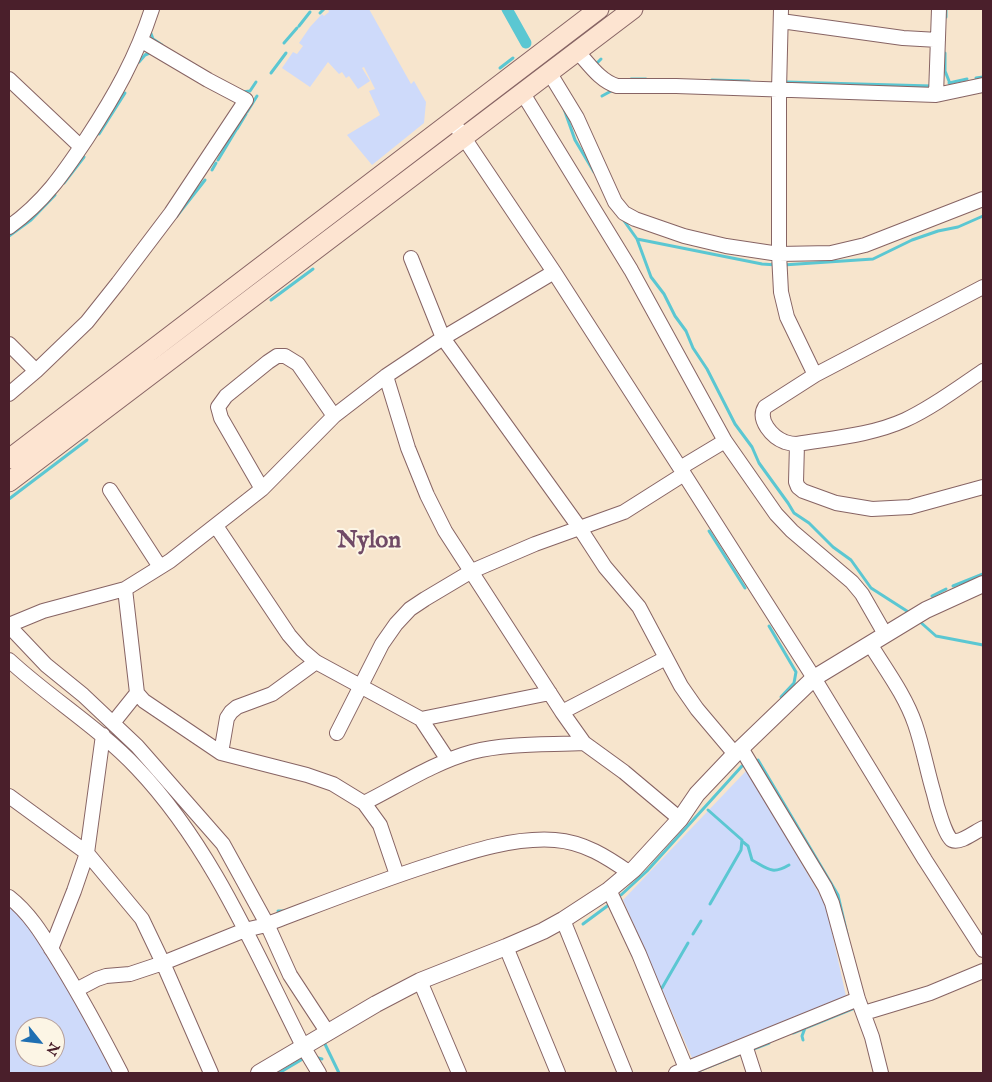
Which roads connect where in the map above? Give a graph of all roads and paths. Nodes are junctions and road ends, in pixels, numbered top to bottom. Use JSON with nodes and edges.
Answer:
{"nodes":[{"id":1,"x":152,"y":9,"type":"edge"},
{"id":2,"x":599,"y":9,"type":"edge"},
{"id":3,"x":633,"y":9,"type":"edge"},
{"id":4,"x":939,"y":9,"type":"edge"},
{"id":5,"x":781,"y":15,"type":"edge"},
{"id":6,"x":938,"y":40,"type":"junction"},
{"id":7,"x":142,"y":41,"type":"junction"},
{"id":8,"x":577,"y":51,"type":"junction"},
{"id":9,"x":549,"y":72,"type":"junction"},
{"id":10,"x":9,"y":79,"type":"edge"},
{"id":11,"x":983,"y":85,"type":"edge"},
{"id":12,"x":779,"y":90,"type":"junction"},
{"id":13,"x":522,"y":92,"type":"junction"},
{"id":14,"x":936,"y":95,"type":"junction"},
{"id":15,"x":452,"y":120,"type":"junction"},
{"id":16,"x":463,"y":136,"type":"junction"},
{"id":17,"x":81,"y":147,"type":"junction"},
{"id":18,"x":983,"y":198,"type":"edge"},
{"id":19,"x":9,"y":227,"type":"edge"},
{"id":20,"x":779,"y":254,"type":"junction"},
{"id":21,"x":411,"y":258,"type":"dead end"},
{"id":22,"x":554,"y":272,"type":"junction"},
{"id":23,"x":983,"y":287,"type":"edge"},
{"id":24,"x":443,"y":338,"type":"junction"},
{"id":25,"x":9,"y":344,"type":"edge"},
{"id":26,"x":36,"y":371,"type":"junction"},
{"id":27,"x":983,"y":371,"type":"edge"},
{"id":28,"x":815,"y":375,"type":"junction"},
{"id":29,"x":386,"y":376,"type":"junction"},
{"id":30,"x":9,"y":394,"type":"edge"},
{"id":31,"x":334,"y":416,"type":"junction"},
{"id":32,"x":725,"y":441,"type":"junction"},
{"id":33,"x":797,"y":444,"type":"junction"},
{"id":34,"x":9,"y":459,"type":"edge"},
{"id":35,"x":682,"y":471,"type":"junction"},
{"id":36,"x":9,"y":482,"type":"edge"},
{"id":37,"x":983,"y":487,"type":"edge"},
{"id":38,"x":110,"y":490,"type":"dead end"},
{"id":39,"x":262,"y":490,"type":"junction"},
{"id":40,"x":216,"y":526,"type":"junction"},
{"id":41,"x":579,"y":527,"type":"junction"},
{"id":42,"x":160,"y":567,"type":"junction"},
{"id":43,"x":472,"y":572,"type":"junction"},
{"id":44,"x":983,"y":584,"type":"edge"},
{"id":45,"x":125,"y":589,"type":"junction"},
{"id":46,"x":9,"y":625,"type":"edge"},
{"id":47,"x":889,"y":632,"type":"junction"},
{"id":48,"x":870,"y":644,"type":"junction"},
{"id":49,"x":666,"y":658,"type":"junction"},
{"id":50,"x":9,"y":660,"type":"edge"},
{"id":51,"x":316,"y":662,"type":"junction"},
{"id":52,"x":814,"y":678,"type":"junction"},
{"id":53,"x":360,"y":688,"type":"junction"},
{"id":54,"x":137,"y":692,"type":"junction"},
{"id":55,"x":550,"y":693,"type":"junction"},
{"id":56,"x":562,"y":712,"type":"junction"},
{"id":57,"x":421,"y":719,"type":"junction"},
{"id":58,"x":113,"y":723,"type":"junction"},
{"id":59,"x":337,"y":734,"type":"dead end"},
{"id":60,"x":103,"y":735,"type":"junction"},
{"id":61,"x":584,"y":743,"type":"junction"},
{"id":62,"x":738,"y":751,"type":"junction"},
{"id":63,"x":221,"y":753,"type":"junction"},
{"id":64,"x":448,"y":760,"type":"junction"},
{"id":65,"x":9,"y":796,"type":"edge"},
{"id":66,"x":364,"y":803,"type":"junction"},
{"id":67,"x":680,"y":819,"type":"junction"},
{"id":68,"x":983,"y":828,"type":"edge"},
{"id":69,"x":87,"y":853,"type":"junction"},
{"id":70,"x":630,"y":873,"type":"junction"},
{"id":71,"x":397,"y":875,"type":"junction"},
{"id":72,"x":608,"y":890,"type":"junction"},
{"id":73,"x":9,"y":898,"type":"edge"},
{"id":74,"x":563,"y":920,"type":"junction"},
{"id":75,"x":258,"y":927,"type":"junction"},
{"id":76,"x":506,"y":947,"type":"junction"},
{"id":77,"x":51,"y":949,"type":"junction"},
{"id":78,"x":983,"y":950,"type":"edge"},
{"id":79,"x":163,"y":963,"type":"junction"},
{"id":80,"x":983,"y":971,"type":"edge"},
{"id":81,"x":420,"y":981,"type":"junction"},
{"id":82,"x":76,"y":990,"type":"junction"},
{"id":83,"x":858,"y":999,"type":"junction"},
{"id":84,"x":864,"y":1013,"type":"junction"},
{"id":85,"x":323,"y":1035,"type":"junction"},
{"id":86,"x":745,"y":1045,"type":"junction"},
{"id":87,"x":304,"y":1048,"type":"junction"},
{"id":88,"x":683,"y":1072,"type":"edge"},
{"id":89,"x":121,"y":1073,"type":"edge"},
{"id":90,"x":211,"y":1073,"type":"edge"},
{"id":91,"x":258,"y":1073,"type":"edge"},
{"id":92,"x":319,"y":1073,"type":"edge"},
{"id":93,"x":459,"y":1073,"type":"edge"},
{"id":94,"x":558,"y":1073,"type":"edge"},
{"id":95,"x":625,"y":1073,"type":"edge"},
{"id":96,"x":754,"y":1073,"type":"edge"},
{"id":97,"x":881,"y":1073,"type":"edge"}],
"edges":[{"from":1,"to":7,"type":"street"},
{"from":2,"to":15,"type":"main road"},
{"from":3,"to":8,"type":"main road"},
{"from":4,"to":6,"type":"street"},
{"from":5,"to":6,"type":"street"},
{"from":5,"to":12,"type":"street"},
{"from":6,"to":14,"type":"street"},
{"from":7,"to":17,"type":"street"},
{"from":7,"to":26,"type":"street"},
{"from":8,"to":9,"type":"main road"},
{"from":8,"to":12,"type":"street"},
{"from":9,"to":13,"type":"main road"},
{"from":9,"to":20,"type":"street"},
{"from":10,"to":17,"type":"street"},
{"from":11,"to":14,"type":"street"},
{"from":12,"to":14,"type":"street"},
{"from":12,"to":20,"type":"street"},
{"from":13,"to":16,"type":"main road"},
{"from":13,"to":32,"type":"street"},
{"from":15,"to":16,"type":"street"},
{"from":15,"to":34,"type":"main road"},
{"from":16,"to":22,"type":"street"},
{"from":16,"to":36,"type":"main road"},
{"from":17,"to":19,"type":"street"},
{"from":18,"to":20,"type":"street"},
{"from":20,"to":28,"type":"street"},
{"from":21,"to":24,"type":"street"},
{"from":22,"to":24,"type":"street"},
{"from":22,"to":35,"type":"street"},
{"from":23,"to":28,"type":"street"},
{"from":24,"to":29,"type":"street"},
{"from":24,"to":41,"type":"street"},
{"from":25,"to":26,"type":"street"},
{"from":26,"to":30,"type":"street"},
{"from":27,"to":33,"type":"street"},
{"from":28,"to":33,"type":"street"},
{"from":29,"to":31,"type":"street"},
{"from":29,"to":43,"type":"street"},
{"from":31,"to":39,"type":"street"},
{"from":31,"to":39,"type":"street"},
{"from":32,"to":35,"type":"street"},
{"from":32,"to":47,"type":"street"},
{"from":33,"to":37,"type":"street"},
{"from":35,"to":41,"type":"street"},
{"from":35,"to":52,"type":"street"},
{"from":38,"to":42,"type":"street"},
{"from":39,"to":40,"type":"street"},
{"from":40,"to":42,"type":"street"},
{"from":40,"to":51,"type":"street"},
{"from":41,"to":43,"type":"street"},
{"from":41,"to":49,"type":"street"},
{"from":42,"to":45,"type":"street"},
{"from":43,"to":53,"type":"street"},
{"from":43,"to":55,"type":"street"},
{"from":44,"to":47,"type":"street"},
{"from":45,"to":46,"type":"street"},
{"from":45,"to":54,"type":"street"},
{"from":46,"to":58,"type":"street"},
{"from":47,"to":48,"type":"street"},
{"from":48,"to":52,"type":"street"},
{"from":48,"to":68,"type":"street"},
{"from":49,"to":56,"type":"street"},
{"from":49,"to":62,"type":"street"},
{"from":50,"to":60,"type":"street"},
{"from":51,"to":53,"type":"street"},
{"from":51,"to":63,"type":"street"},
{"from":52,"to":62,"type":"street"},
{"from":52,"to":78,"type":"street"},
{"from":53,"to":57,"type":"street"},
{"from":53,"to":59,"type":"street"},
{"from":54,"to":58,"type":"street"},
{"from":54,"to":63,"type":"street"},
{"from":55,"to":56,"type":"street"},
{"from":55,"to":57,"type":"street"},
{"from":56,"to":61,"type":"street"},
{"from":57,"to":64,"type":"street"},
{"from":58,"to":75,"type":"street"},
{"from":60,"to":69,"type":"street"},
{"from":60,"to":75,"type":"street"},
{"from":61,"to":64,"type":"street"},
{"from":61,"to":67,"type":"street"},
{"from":62,"to":67,"type":"street"},
{"from":62,"to":83,"type":"street"},
{"from":63,"to":66,"type":"street"},
{"from":64,"to":66,"type":"street"},
{"from":65,"to":69,"type":"street"},
{"from":66,"to":71,"type":"street"},
{"from":67,"to":70,"type":"street"},
{"from":69,"to":77,"type":"street"},
{"from":69,"to":79,"type":"street"},
{"from":70,"to":71,"type":"street"},
{"from":70,"to":72,"type":"street"},
{"from":71,"to":75,"type":"street"},
{"from":72,"to":74,"type":"street"},
{"from":72,"to":88,"type":"street"},
{"from":73,"to":77,"type":"street"},
{"from":74,"to":76,"type":"street"},
{"from":74,"to":95,"type":"street"},
{"from":75,"to":79,"type":"street"},
{"from":75,"to":85,"type":"street"},
{"from":75,"to":87,"type":"street"},
{"from":76,"to":81,"type":"street"},
{"from":76,"to":94,"type":"street"},
{"from":77,"to":82,"type":"street"},
{"from":79,"to":82,"type":"street"},
{"from":79,"to":90,"type":"street"},
{"from":80,"to":84,"type":"street"},
{"from":81,"to":85,"type":"street"},
{"from":81,"to":93,"type":"street"},
{"from":82,"to":89,"type":"street"},
{"from":83,"to":84,"type":"street"},
{"from":83,"to":86,"type":"street"},
{"from":84,"to":97,"type":"street"},
{"from":85,"to":87,"type":"street"},
{"from":86,"to":88,"type":"street"},
{"from":86,"to":96,"type":"street"},
{"from":87,"to":91,"type":"street"},
{"from":87,"to":92,"type":"street"}]}
